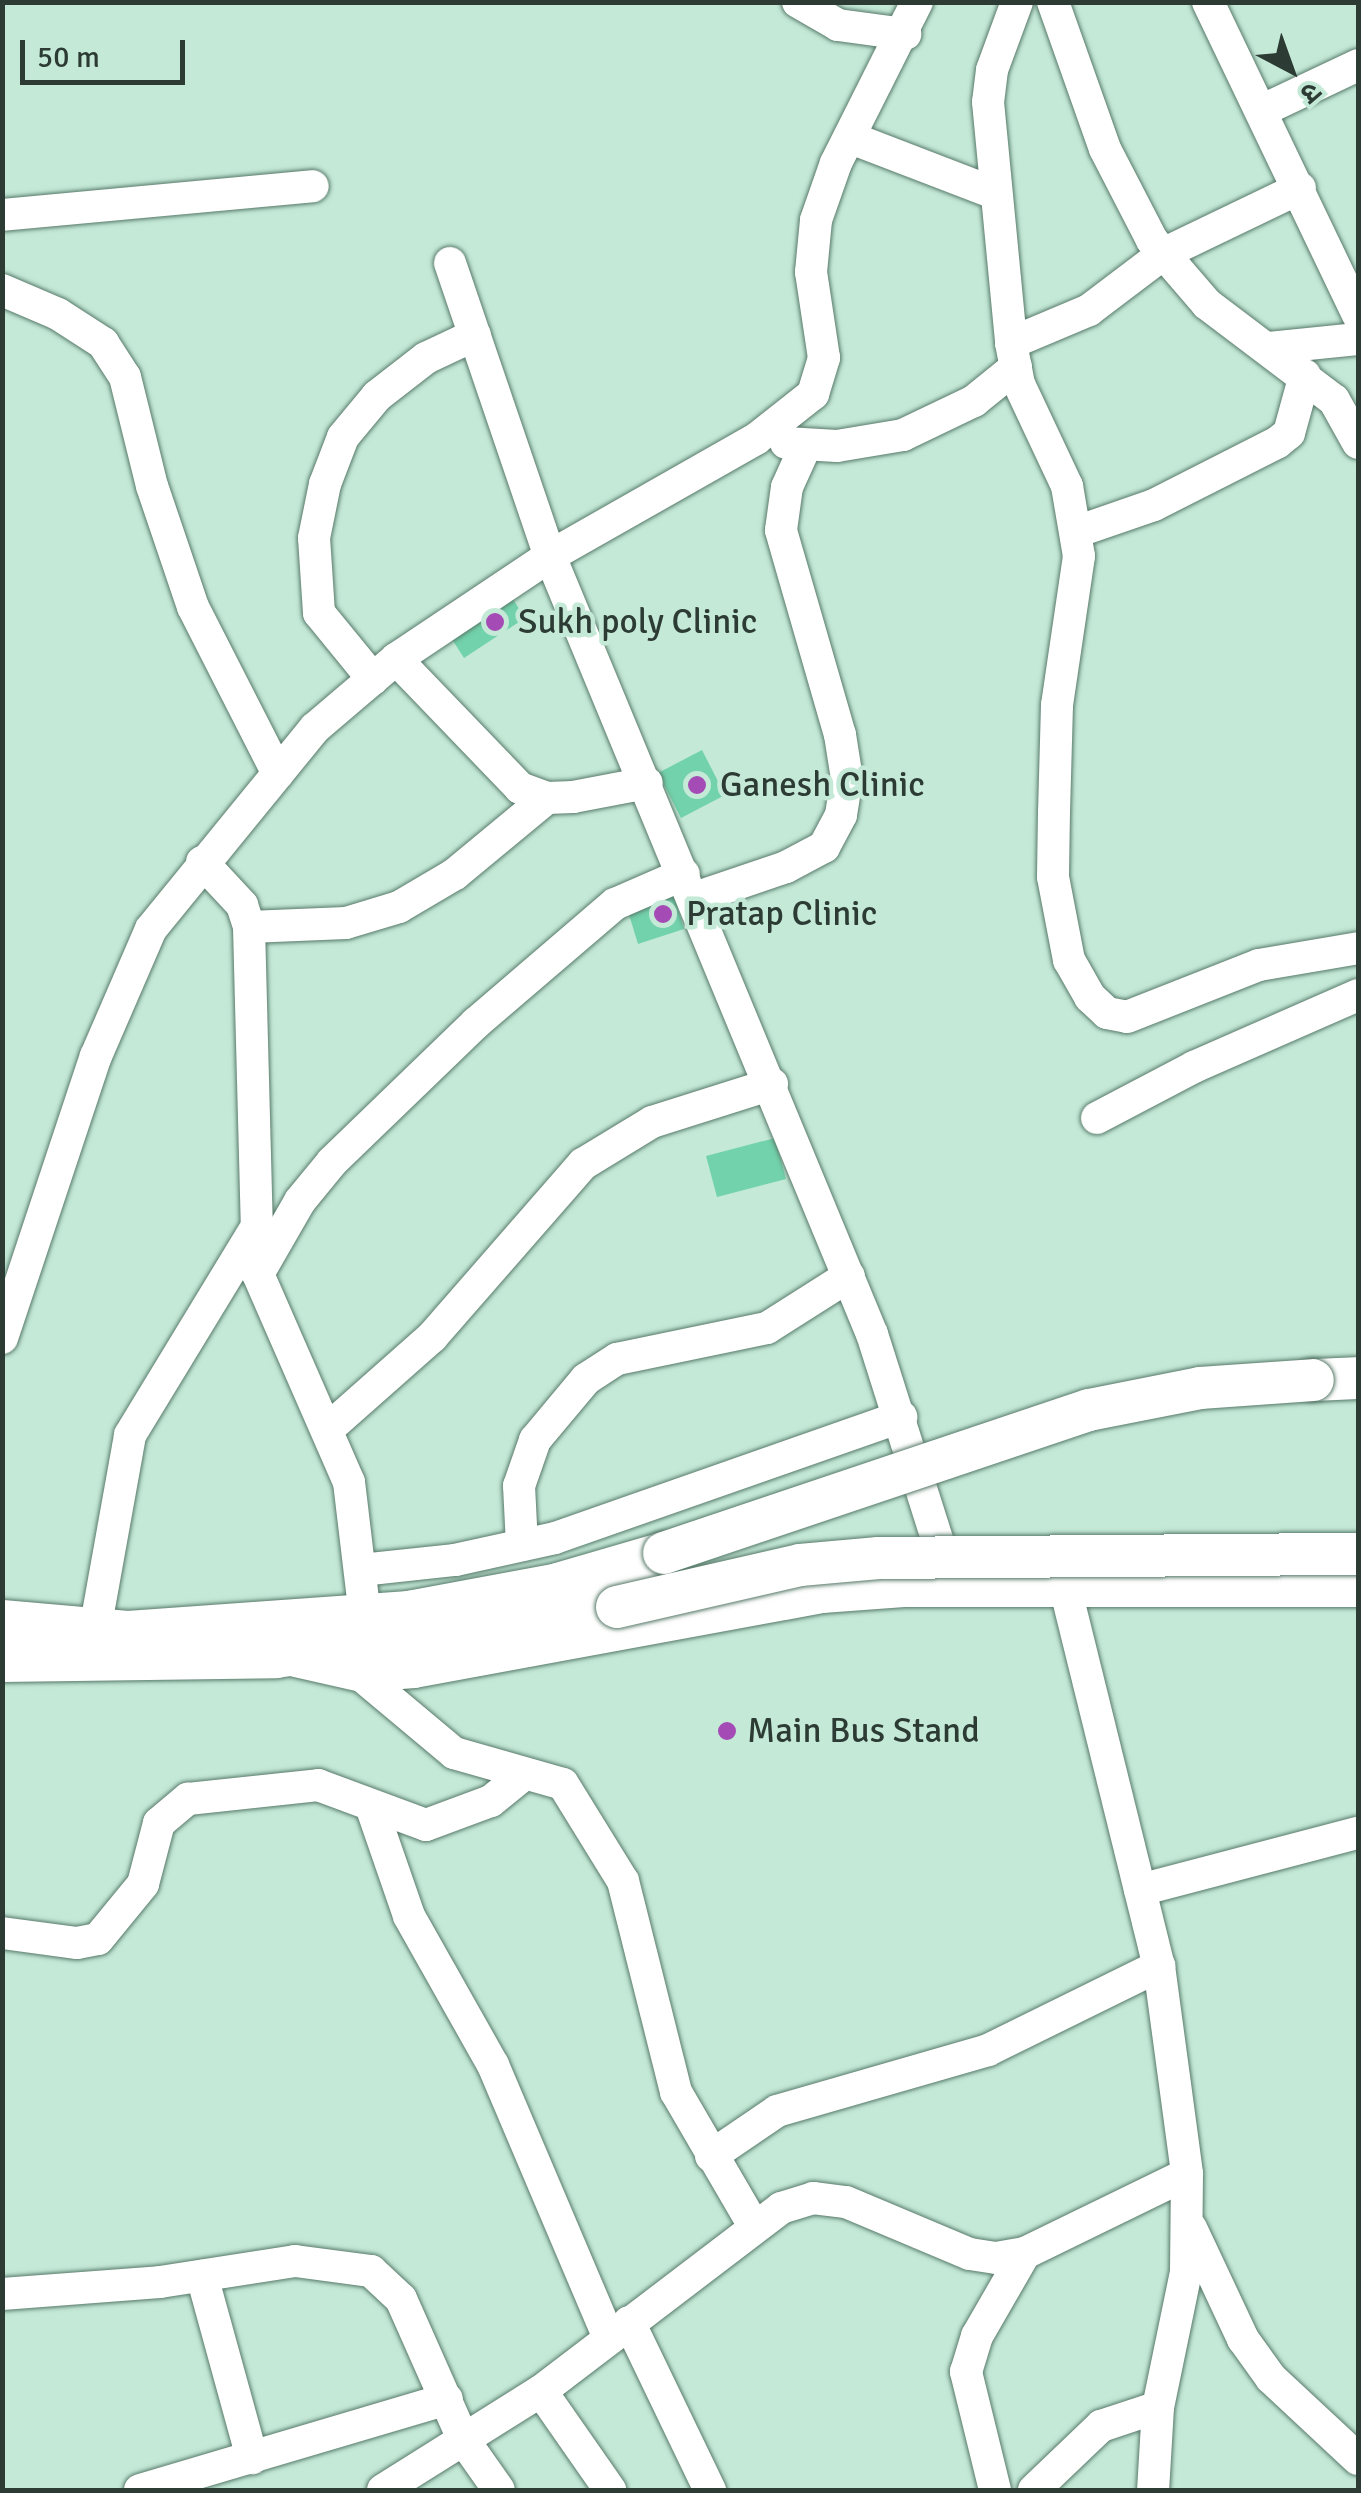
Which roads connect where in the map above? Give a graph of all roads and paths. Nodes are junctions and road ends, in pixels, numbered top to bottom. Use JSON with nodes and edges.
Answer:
{"nodes":[{"id":1,"x":798,"y":2,"type":"edge"},
{"id":2,"x":917,"y":2,"type":"edge"},
{"id":3,"x":1017,"y":2,"type":"edge"},
{"id":4,"x":1053,"y":2,"type":"edge"},
{"id":5,"x":1219,"y":6,"type":"edge"},
{"id":6,"x":905,"y":34,"type":"junction"},
{"id":7,"x":1358,"y":65,"type":"edge"},
{"id":8,"x":1263,"y":110,"type":"junction"},
{"id":9,"x":851,"y":138,"type":"junction"},
{"id":10,"x":313,"y":186,"type":"dead end"},
{"id":11,"x":1300,"y":188,"type":"junction"},
{"id":12,"x":994,"y":192,"type":"junction"},
{"id":13,"x":2,"y":215,"type":"edge"},
{"id":14,"x":1163,"y":254,"type":"junction"},
{"id":15,"x":450,"y":263,"type":"dead end"},
{"id":16,"x":2,"y":290,"type":"edge"},
{"id":17,"x":1358,"y":315,"type":"edge"},
{"id":18,"x":474,"y":335,"type":"junction"},
{"id":19,"x":1358,"y":338,"type":"edge"},
{"id":20,"x":1269,"y":348,"type":"junction"},
{"id":21,"x":1013,"y":355,"type":"junction"},
{"id":22,"x":1305,"y":375,"type":"junction"},
{"id":23,"x":756,"y":439,"type":"junction"},
{"id":24,"x":1358,"y":443,"type":"edge"},
{"id":25,"x":806,"y":445,"type":"junction"},
{"id":26,"x":1076,"y":532,"type":"junction"},
{"id":27,"x":550,"y":556,"type":"junction"},
{"id":28,"x":384,"y":669,"type":"junction"},
{"id":29,"x":278,"y":774,"type":"junction"},
{"id":30,"x":646,"y":783,"type":"junction"},
{"id":31,"x":547,"y":798,"type":"junction"},
{"id":32,"x":202,"y":862,"type":"junction"},
{"id":33,"x":690,"y":886,"type":"junction"},
{"id":34,"x":249,"y":927,"type":"junction"},
{"id":35,"x":1358,"y":948,"type":"edge"},
{"id":36,"x":1358,"y":995,"type":"edge"},
{"id":37,"x":772,"y":1084,"type":"junction"},
{"id":38,"x":1097,"y":1118,"type":"dead end"},
{"id":39,"x":253,"y":1233,"type":"junction"},
{"id":40,"x":258,"y":1274,"type":"junction"},
{"id":41,"x":849,"y":1276,"type":"junction"},
{"id":42,"x":2,"y":1338,"type":"edge"},
{"id":43,"x":1358,"y":1378,"type":"edge"},
{"id":44,"x":901,"y":1417,"type":"junction"},
{"id":45,"x":328,"y":1430,"type":"junction"},
{"id":46,"x":522,"y":1546,"type":"junction"},
{"id":47,"x":1358,"y":1554,"type":"edge"},
{"id":48,"x":361,"y":1570,"type":"junction"},
{"id":49,"x":1065,"y":1587,"type":"junction"},
{"id":50,"x":953,"y":1589,"type":"junction"},
{"id":51,"x":1358,"y":1591,"type":"edge"},
{"id":52,"x":365,"y":1616,"type":"junction"},
{"id":53,"x":2,"y":1621,"type":"edge"},
{"id":54,"x":95,"y":1630,"type":"junction"},
{"id":55,"x":276,"y":1657,"type":"junction"},
{"id":56,"x":2,"y":1661,"type":"edge"},
{"id":57,"x":362,"y":1676,"type":"junction"},
{"id":58,"x":522,"y":1776,"type":"junction"},
{"id":59,"x":371,"y":1806,"type":"junction"},
{"id":60,"x":1358,"y":1833,"type":"edge"},
{"id":61,"x":1140,"y":1890,"type":"junction"},
{"id":62,"x":2,"y":1933,"type":"edge"},
{"id":63,"x":1158,"y":1966,"type":"junction"},
{"id":64,"x":711,"y":2156,"type":"junction"},
{"id":65,"x":1187,"y":2174,"type":"junction"},
{"id":66,"x":1189,"y":2224,"type":"junction"},
{"id":67,"x":754,"y":2226,"type":"junction"},
{"id":68,"x":1025,"y":2253,"type":"junction"},
{"id":69,"x":202,"y":2276,"type":"junction"},
{"id":70,"x":2,"y":2294,"type":"edge"},
{"id":71,"x":619,"y":2330,"type":"junction"},
{"id":72,"x":541,"y":2391,"type":"junction"},
{"id":73,"x":447,"y":2399,"type":"junction"},
{"id":74,"x":1158,"y":2407,"type":"junction"},
{"id":75,"x":463,"y":2439,"type":"junction"},
{"id":76,"x":252,"y":2458,"type":"junction"},
{"id":77,"x":1358,"y":2459,"type":"edge"},
{"id":78,"x":140,"y":2490,"type":"edge"},
{"id":79,"x":382,"y":2490,"type":"edge"},
{"id":80,"x":500,"y":2490,"type":"edge"},
{"id":81,"x":610,"y":2490,"type":"edge"},
{"id":82,"x":710,"y":2490,"type":"edge"},
{"id":83,"x":995,"y":2490,"type":"edge"},
{"id":84,"x":1034,"y":2490,"type":"edge"},
{"id":85,"x":1153,"y":2490,"type":"edge"}],
"edges":[{"from":1,"to":6,"type":"street"},
{"from":2,"to":6,"type":"street"},
{"from":3,"to":12,"type":"street"},
{"from":4,"to":14,"type":"street"},
{"from":5,"to":8,"type":"street"},
{"from":6,"to":9,"type":"street"},
{"from":7,"to":8,"type":"street"},
{"from":8,"to":11,"type":"street"},
{"from":9,"to":12,"type":"street"},
{"from":9,"to":23,"type":"street"},
{"from":10,"to":13,"type":"street"},
{"from":11,"to":14,"type":"street"},
{"from":11,"to":17,"type":"street"},
{"from":12,"to":21,"type":"street"},
{"from":14,"to":20,"type":"street"},
{"from":14,"to":21,"type":"street"},
{"from":15,"to":18,"type":"street"},
{"from":16,"to":29,"type":"street"},
{"from":18,"to":27,"type":"street"},
{"from":18,"to":28,"type":"street"},
{"from":19,"to":20,"type":"street"},
{"from":20,"to":22,"type":"street"},
{"from":21,"to":25,"type":"street"},
{"from":21,"to":26,"type":"street"},
{"from":22,"to":24,"type":"street"},
{"from":22,"to":26,"type":"street"},
{"from":23,"to":25,"type":"street"},
{"from":23,"to":27,"type":"street"},
{"from":25,"to":33,"type":"street"},
{"from":26,"to":35,"type":"street"},
{"from":27,"to":28,"type":"street"},
{"from":27,"to":30,"type":"street"},
{"from":28,"to":29,"type":"street"},
{"from":28,"to":31,"type":"street"},
{"from":29,"to":32,"type":"street"},
{"from":30,"to":31,"type":"street"},
{"from":30,"to":33,"type":"street"},
{"from":31,"to":34,"type":"street"},
{"from":32,"to":34,"type":"street"},
{"from":32,"to":42,"type":"street"},
{"from":33,"to":37,"type":"street"},
{"from":33,"to":40,"type":"street"},
{"from":34,"to":39,"type":"street"},
{"from":36,"to":38,"type":"street"},
{"from":37,"to":41,"type":"street"},
{"from":37,"to":45,"type":"street"},
{"from":39,"to":40,"type":"street"},
{"from":39,"to":54,"type":"street"},
{"from":40,"to":45,"type":"street"},
{"from":41,"to":44,"type":"street"},
{"from":41,"to":46,"type":"street"},
{"from":43,"to":52,"type":"main road","bridge":true},
{"from":44,"to":46,"type":"street"},
{"from":44,"to":50,"type":"street"},
{"from":45,"to":48,"type":"street"},
{"from":46,"to":48,"type":"street"},
{"from":47,"to":55,"type":"main road","bridge":true},
{"from":48,"to":52,"type":"street"},
{"from":49,"to":50,"type":"street"},
{"from":49,"to":51,"type":"street"},
{"from":49,"to":61,"type":"street"},
{"from":50,"to":57,"type":"street"},
{"from":52,"to":54,"type":"main road"},
{"from":53,"to":54,"type":"main road"},
{"from":55,"to":56,"type":"main road"},
{"from":55,"to":57,"type":"street"},
{"from":57,"to":58,"type":"street"},
{"from":58,"to":59,"type":"street"},
{"from":58,"to":64,"type":"street"},
{"from":59,"to":62,"type":"street"},
{"from":59,"to":71,"type":"street"},
{"from":60,"to":61,"type":"street"},
{"from":61,"to":63,"type":"street"},
{"from":63,"to":64,"type":"street"},
{"from":63,"to":65,"type":"street"},
{"from":64,"to":67,"type":"street"},
{"from":65,"to":66,"type":"street"},
{"from":65,"to":68,"type":"street"},
{"from":66,"to":74,"type":"street"},
{"from":66,"to":77,"type":"street"},
{"from":67,"to":68,"type":"street"},
{"from":67,"to":71,"type":"street"},
{"from":68,"to":83,"type":"street"},
{"from":69,"to":70,"type":"street"},
{"from":69,"to":73,"type":"street"},
{"from":69,"to":76,"type":"street"},
{"from":71,"to":72,"type":"street"},
{"from":71,"to":82,"type":"street"},
{"from":72,"to":75,"type":"street"},
{"from":72,"to":81,"type":"street"},
{"from":73,"to":75,"type":"street"},
{"from":73,"to":76,"type":"street"},
{"from":74,"to":84,"type":"street"},
{"from":74,"to":85,"type":"street"},
{"from":75,"to":79,"type":"street"},
{"from":75,"to":80,"type":"street"},
{"from":76,"to":78,"type":"street"}]}
